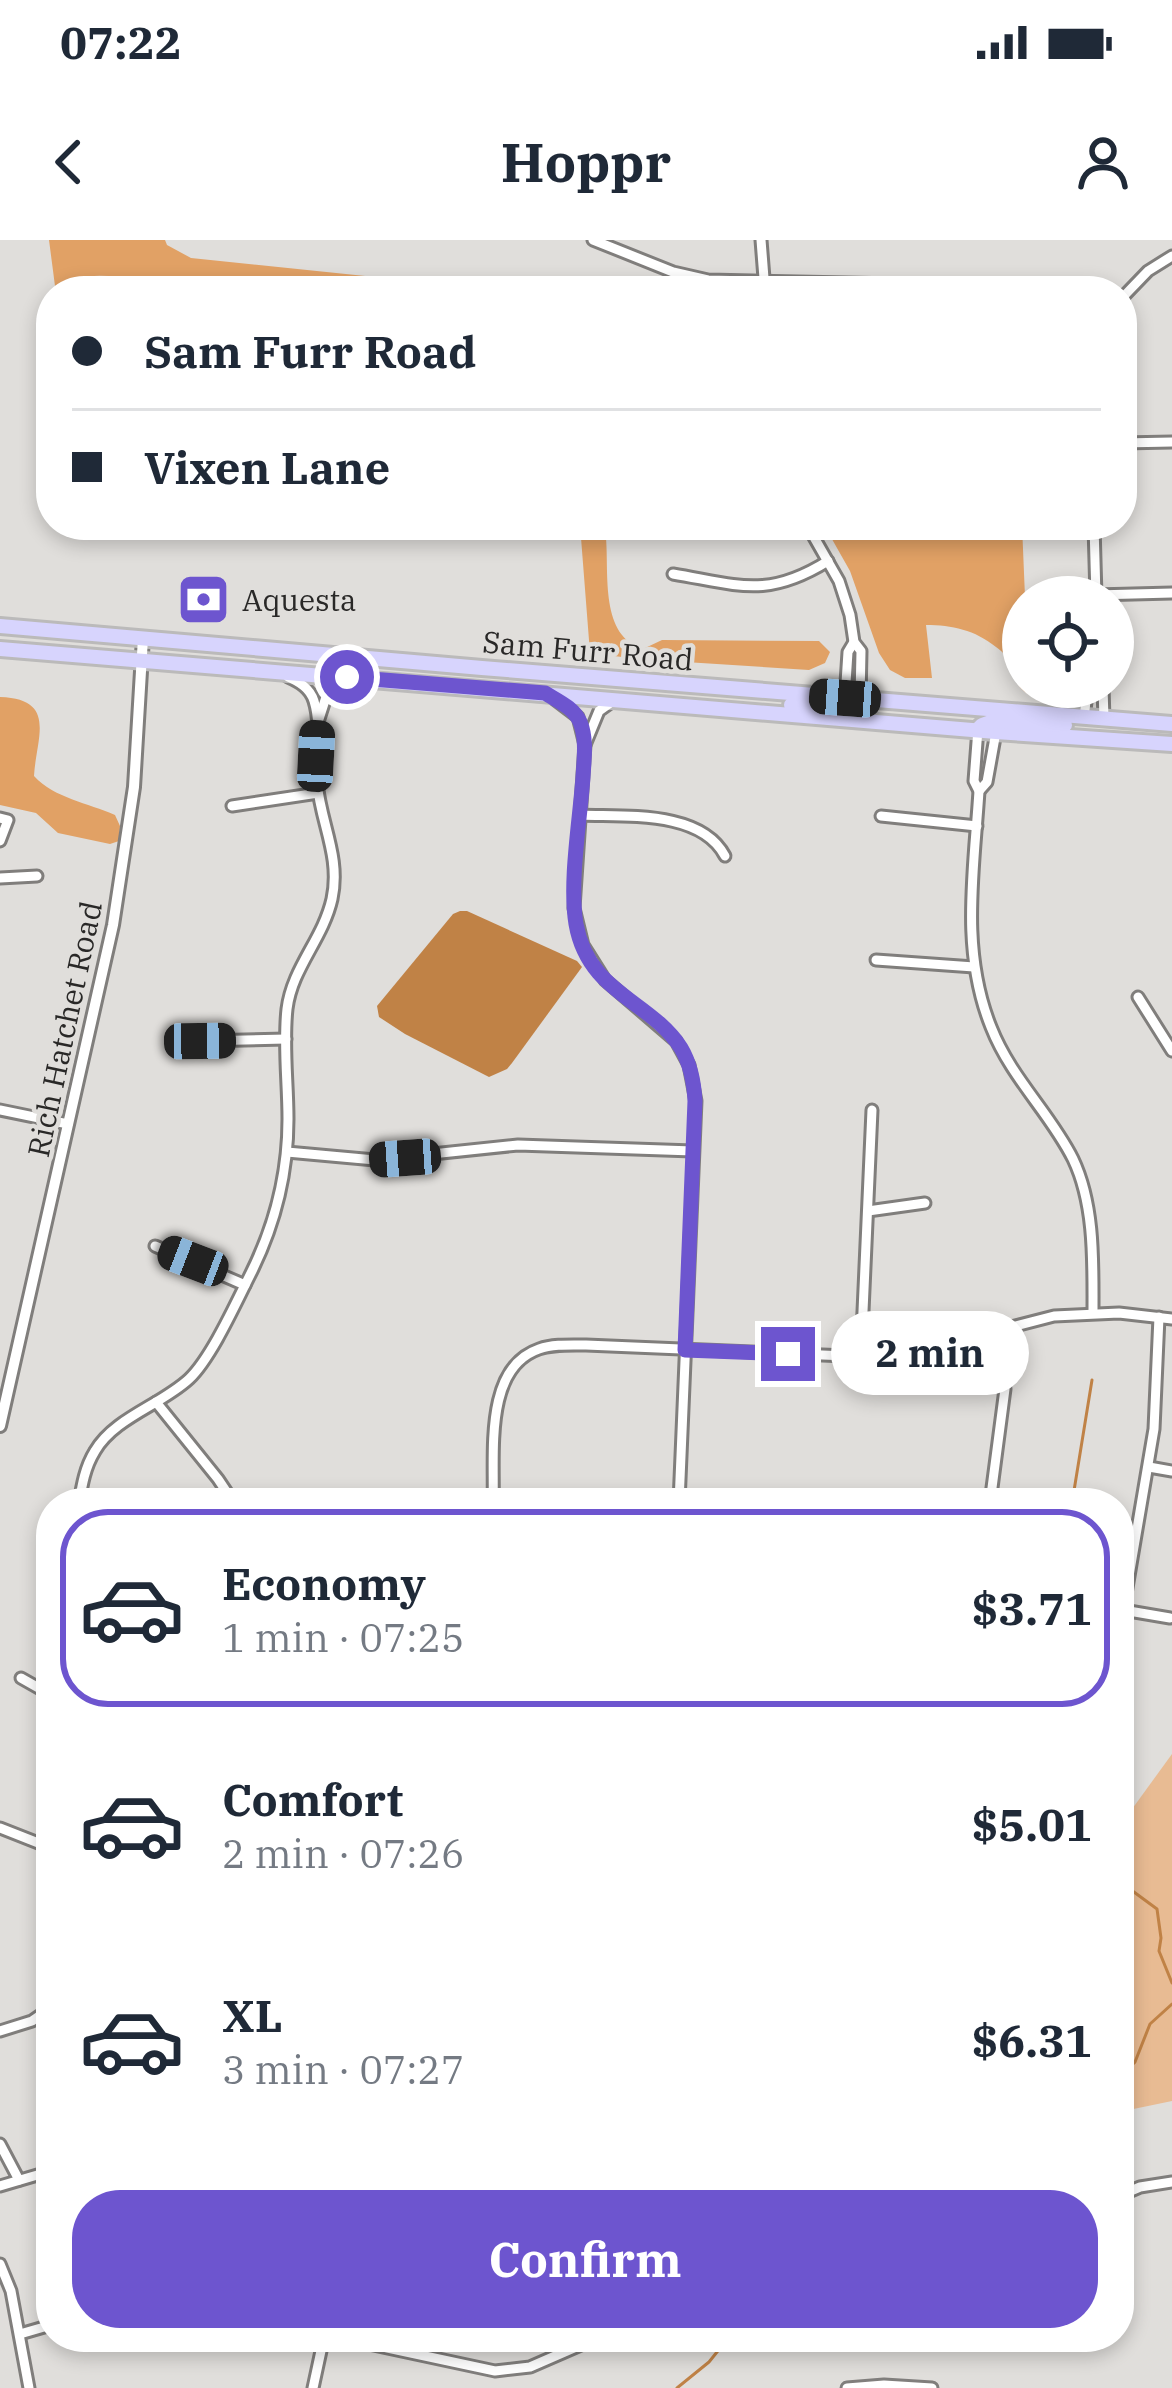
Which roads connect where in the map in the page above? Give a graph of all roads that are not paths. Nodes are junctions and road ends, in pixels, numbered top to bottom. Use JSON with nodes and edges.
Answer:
{"nodes":[{"id":1,"x":593,"y":240,"type":"edge"},
{"id":2,"x":761,"y":240,"type":"edge"},
{"id":3,"x":1172,"y":256,"type":"edge"},
{"id":4,"x":688,"y":276,"type":"edge"},
{"id":5,"x":764,"y":276,"type":"edge"},
{"id":6,"x":1137,"y":282,"type":"edge"},
{"id":7,"x":1172,"y":442,"type":"edge"},
{"id":8,"x":1137,"y":443,"type":"edge"},
{"id":9,"x":816,"y":540,"type":"edge"},
{"id":10,"x":1094,"y":540,"type":"edge"},
{"id":11,"x":828,"y":561,"type":"junction"},
{"id":12,"x":673,"y":574,"type":"dead end"},
{"id":13,"x":1095,"y":576,"type":"edge"},
{"id":14,"x":1172,"y":593,"type":"edge"},
{"id":15,"x":1134,"y":594,"type":"edge"},
{"id":16,"x":0,"y":626,"type":"edge"},
{"id":17,"x":143,"y":638,"type":"junction"},
{"id":18,"x":0,"y":649,"type":"edge"},
{"id":19,"x":142,"y":661,"type":"junction"},
{"id":20,"x":280,"y":672,"type":"junction"},
{"id":21,"x":347,"y":677,"type":"junction"},
{"id":22,"x":545,"y":693,"type":"junction"},
{"id":23,"x":853,"y":698,"type":"junction"},
{"id":24,"x":618,"y":699,"type":"junction"},
{"id":25,"x":678,"y":704,"type":"junction"},
{"id":26,"x":1085,"y":708,"type":"edge"},
{"id":27,"x":1104,"y":708,"type":"edge"},
{"id":28,"x":1084,"y":718,"type":"junction"},
{"id":29,"x":1104,"y":720,"type":"junction"},
{"id":30,"x":318,"y":722,"type":"junction"},
{"id":31,"x":1172,"y":724,"type":"edge"},
{"id":32,"x":978,"y":730,"type":"junction"},
{"id":33,"x":996,"y":732,"type":"junction"},
{"id":34,"x":1172,"y":744,"type":"edge"},
{"id":35,"x":585,"y":745,"type":"junction"},
{"id":36,"x":980,"y":791,"type":"junction"},
{"id":37,"x":318,"y":793,"type":"junction"},
{"id":38,"x":232,"y":806,"type":"dead end"},
{"id":39,"x":580,"y":815,"type":"junction"},
{"id":40,"x":880,"y":816,"type":"dead end"},
{"id":41,"x":0,"y":818,"type":"edge"},
{"id":42,"x":977,"y":826,"type":"junction"},
{"id":43,"x":0,"y":841,"type":"edge"},
{"id":44,"x":725,"y":856,"type":"dead end"},
{"id":45,"x":37,"y":876,"type":"dead end"},
{"id":46,"x":0,"y":878,"type":"edge"},
{"id":47,"x":875,"y":960,"type":"dead end"},
{"id":48,"x":974,"y":967,"type":"junction"},
{"id":49,"x":1138,"y":997,"type":"dead end"},
{"id":50,"x":286,"y":1039,"type":"junction"},
{"id":51,"x":200,"y":1041,"type":"dead end"},
{"id":52,"x":1172,"y":1051,"type":"edge"},
{"id":53,"x":0,"y":1110,"type":"edge"},
{"id":54,"x":872,"y":1110,"type":"dead end"},
{"id":55,"x":68,"y":1124,"type":"junction"},
{"id":56,"x":693,"y":1151,"type":"junction"},
{"id":57,"x":287,"y":1152,"type":"junction"},
{"id":58,"x":925,"y":1203,"type":"dead end"},
{"id":59,"x":868,"y":1211,"type":"junction"},
{"id":60,"x":155,"y":1246,"type":"dead end"},
{"id":61,"x":245,"y":1285,"type":"junction"},
{"id":62,"x":1093,"y":1313,"type":"junction"},
{"id":63,"x":1159,"y":1317,"type":"junction"},
{"id":64,"x":1172,"y":1319,"type":"edge"},
{"id":65,"x":988,"y":1333,"type":"junction"},
{"id":66,"x":685,"y":1350,"type":"junction"},
{"id":67,"x":861,"y":1356,"type":"junction"},
{"id":68,"x":156,"y":1402,"type":"junction"},
{"id":69,"x":0,"y":1426,"type":"edge"},
{"id":70,"x":1149,"y":1467,"type":"junction"},
{"id":71,"x":1172,"y":1471,"type":"edge"},
{"id":72,"x":82,"y":1488,"type":"edge"},
{"id":73,"x":224,"y":1488,"type":"edge"},
{"id":74,"x":494,"y":1488,"type":"edge"},
{"id":75,"x":680,"y":1488,"type":"edge"},
{"id":76,"x":992,"y":1488,"type":"edge"},
{"id":77,"x":1134,"y":1550,"type":"edge"},
{"id":78,"x":1134,"y":1612,"type":"edge"},
{"id":79,"x":1170,"y":1618,"type":"edge"},
{"id":80,"x":21,"y":1678,"type":"dead end"},
{"id":81,"x":36,"y":1686,"type":"edge"},
{"id":82,"x":0,"y":1828,"type":"edge"},
{"id":83,"x":36,"y":1842,"type":"edge"},
{"id":84,"x":36,"y":2018,"type":"edge"},
{"id":85,"x":0,"y":2031,"type":"edge"},
{"id":86,"x":0,"y":2144,"type":"edge"},
{"id":87,"x":36,"y":2175,"type":"edge"},
{"id":88,"x":19,"y":2180,"type":"junction"},
{"id":89,"x":1172,"y":2182,"type":"edge"},
{"id":90,"x":0,"y":2186,"type":"edge"},
{"id":91,"x":1134,"y":2190,"type":"edge"},
{"id":92,"x":0,"y":2264,"type":"edge"},
{"id":93,"x":36,"y":2329,"type":"edge"},
{"id":94,"x":20,"y":2334,"type":"junction"},
{"id":95,"x":321,"y":2352,"type":"edge"},
{"id":96,"x":406,"y":2352,"type":"edge"},
{"id":97,"x":559,"y":2352,"type":"edge"},
{"id":98,"x":29,"y":2388,"type":"edge"},
{"id":99,"x":313,"y":2388,"type":"edge"},
{"id":100,"x":848,"y":2388,"type":"edge"},
{"id":101,"x":932,"y":2388,"type":"edge"}],
"edges":[{"from":1,"to":4,"type":"street"},
{"from":2,"to":5,"type":"street"},
{"from":3,"to":6,"type":"street"},
{"from":7,"to":8,"type":"street"},
{"from":9,"to":11,"type":"street"},
{"from":10,"to":13,"type":"street"},
{"from":11,"to":12,"type":"street"},
{"from":11,"to":23,"type":"street"},
{"from":14,"to":15,"type":"street"},
{"from":16,"to":17,"type":"main road","name":"Sam Furr Road"},
{"from":17,"to":19,"type":"street","name":"Rich Hatchet Road"},
{"from":17,"to":23,"type":"main road","name":"Sam Furr Road"},
{"from":18,"to":19,"type":"main road","name":"Sam Furr Road"},
{"from":19,"to":20,"type":"main road","name":"Sam Furr Road"},
{"from":19,"to":55,"type":"street","name":"Rich Hatchet Road"},
{"from":20,"to":21,"type":"main road","name":"Sam Furr Road"},
{"from":20,"to":30,"type":"street"},
{"from":21,"to":22,"type":"main road","name":"Sam Furr Road"},
{"from":21,"to":30,"type":"street"},
{"from":22,"to":24,"type":"main road","name":"Sam Furr Road"},
{"from":22,"to":35,"type":"street"},
{"from":23,"to":25,"type":"main road"},
{"from":23,"to":28,"type":"main road","name":"Sam Furr Road"},
{"from":24,"to":25,"type":"main road","name":"Sam Furr Road"},
{"from":24,"to":35,"type":"street"},
{"from":25,"to":32,"type":"main road","name":"Sam Furr Road"},
{"from":26,"to":28,"type":"street"},
{"from":27,"to":29,"type":"street"},
{"from":28,"to":29,"type":"main road","name":"Sam Furr Road"},
{"from":29,"to":31,"type":"main road","name":"Sam Furr Road"},
{"from":30,"to":37,"type":"street"},
{"from":31,"to":32,"type":"main road"},
{"from":32,"to":33,"type":"main road","name":"Sam Furr Road"},
{"from":32,"to":36,"type":"street"},
{"from":33,"to":34,"type":"main road","name":"Sam Furr Road"},
{"from":33,"to":36,"type":"street"},
{"from":35,"to":39,"type":"street"},
{"from":36,"to":42,"type":"street"},
{"from":37,"to":38,"type":"street"},
{"from":37,"to":50,"type":"street"},
{"from":39,"to":44,"type":"street"},
{"from":39,"to":56,"type":"street"},
{"from":40,"to":42,"type":"street"},
{"from":41,"to":43,"type":"street"},
{"from":42,"to":48,"type":"street"},
{"from":45,"to":46,"type":"street"},
{"from":47,"to":48,"type":"street"},
{"from":48,"to":62,"type":"street"},
{"from":49,"to":52,"type":"street"},
{"from":50,"to":51,"type":"street"},
{"from":50,"to":57,"type":"street"},
{"from":53,"to":55,"type":"street"},
{"from":54,"to":59,"type":"street"},
{"from":55,"to":69,"type":"street","name":"Rich Hatchet Road"},
{"from":56,"to":57,"type":"street"},
{"from":56,"to":66,"type":"street"},
{"from":57,"to":61,"type":"street"},
{"from":58,"to":59,"type":"street"},
{"from":59,"to":67,"type":"street"},
{"from":60,"to":61,"type":"street"},
{"from":61,"to":68,"type":"street"},
{"from":62,"to":63,"type":"street"},
{"from":62,"to":65,"type":"street"},
{"from":63,"to":64,"type":"street"},
{"from":63,"to":70,"type":"street"},
{"from":65,"to":67,"type":"street"},
{"from":65,"to":76,"type":"street"},
{"from":66,"to":67,"type":"street"},
{"from":66,"to":74,"type":"street"},
{"from":66,"to":75,"type":"street"},
{"from":68,"to":72,"type":"street"},
{"from":68,"to":73,"type":"street"},
{"from":70,"to":71,"type":"street"},
{"from":70,"to":77,"type":"street"},
{"from":78,"to":79,"type":"street"},
{"from":80,"to":81,"type":"street"},
{"from":82,"to":83,"type":"street"},
{"from":84,"to":85,"type":"street"},
{"from":86,"to":88,"type":"street"},
{"from":87,"to":88,"type":"street"},
{"from":88,"to":90,"type":"street"},
{"from":89,"to":91,"type":"street"},
{"from":92,"to":94,"type":"street"},
{"from":93,"to":94,"type":"street"},
{"from":94,"to":98,"type":"street"},
{"from":95,"to":99,"type":"street"},
{"from":96,"to":97,"type":"street"},
{"from":100,"to":101,"type":"street"}]}
